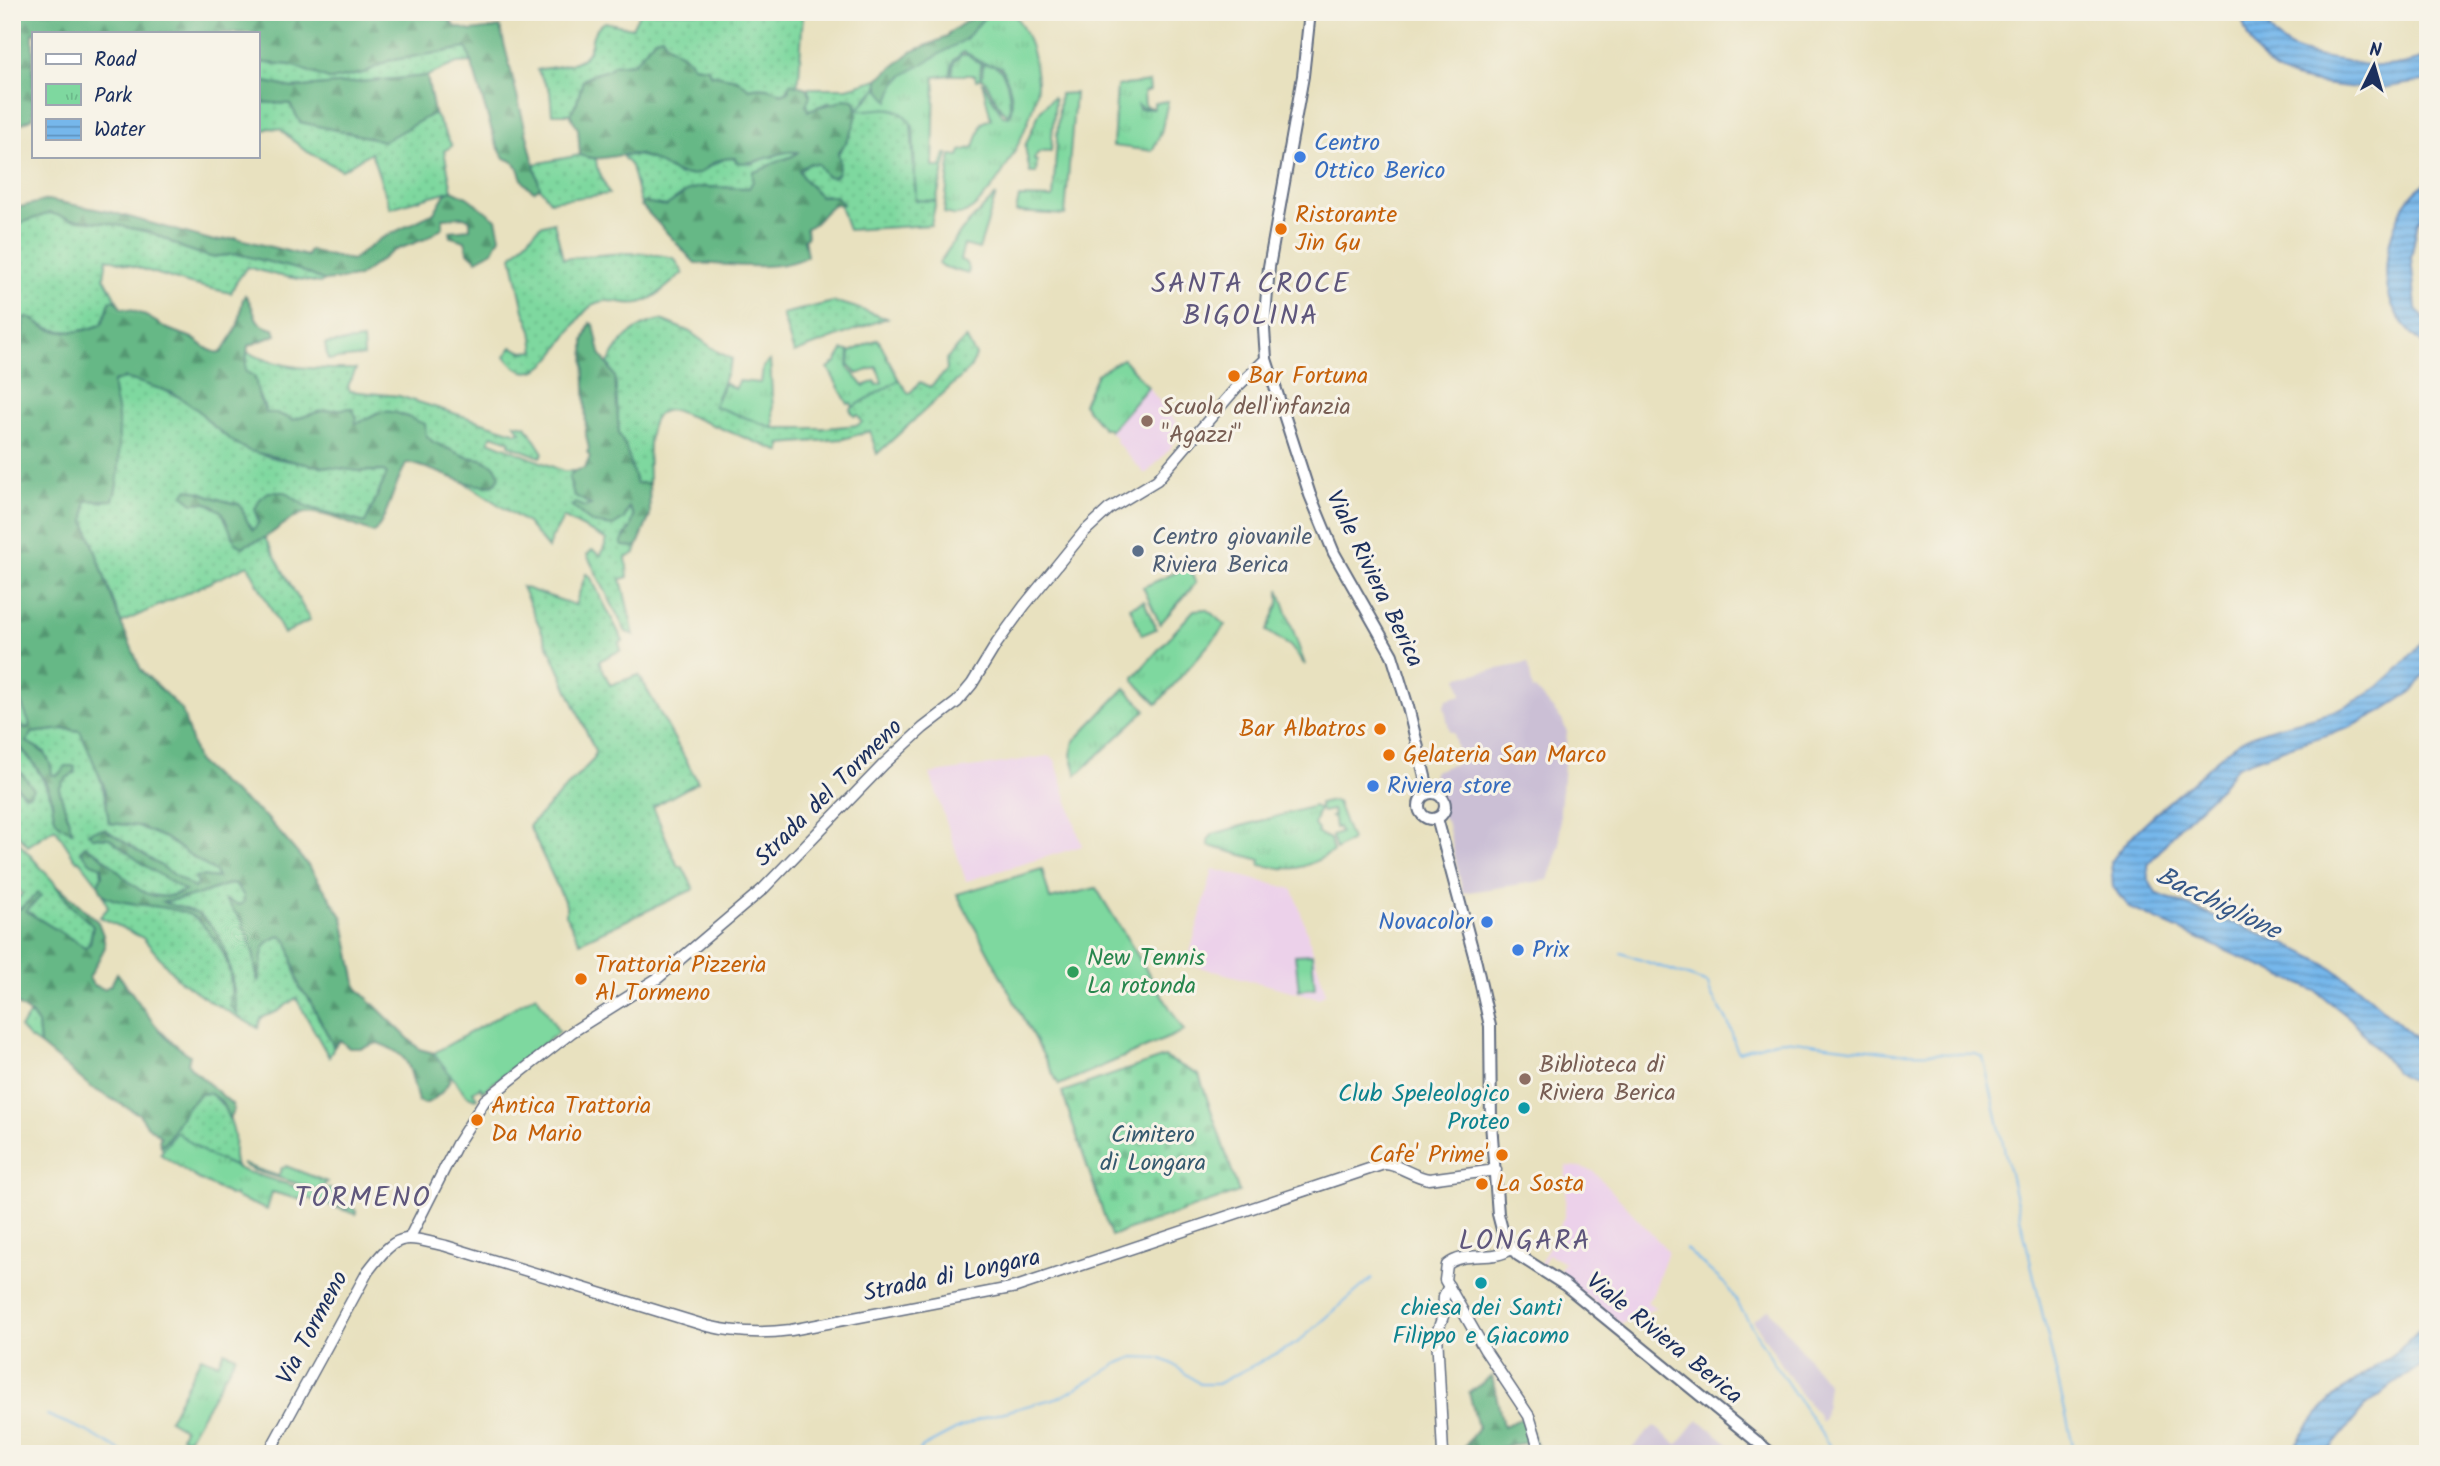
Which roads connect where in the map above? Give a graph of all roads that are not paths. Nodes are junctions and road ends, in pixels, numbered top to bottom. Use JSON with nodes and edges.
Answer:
{"nodes":[{"id":1,"x":1310,"y":12,"type":"edge"},
{"id":2,"x":1266,"y":359,"type":"junction"},
{"id":3,"x":1429,"y":793,"type":"junction"},
{"id":4,"x":1437,"y":818,"type":"junction"},
{"id":5,"x":1496,"y":1170,"type":"junction"},
{"id":6,"x":410,"y":1237,"type":"junction"},
{"id":7,"x":1511,"y":1249,"type":"junction"},
{"id":8,"x":1450,"y":1286,"type":"junction"},
{"id":9,"x":268,"y":1454,"type":"edge"},
{"id":10,"x":1443,"y":1454,"type":"edge"},
{"id":11,"x":1541,"y":1454,"type":"edge"},
{"id":12,"x":1772,"y":1454,"type":"edge"}],
"edges":[{"from":1,"to":2,"type":"main road","name":"Viale Riviera Berica"},
{"from":2,"to":3,"type":"main road","name":"Viale Riviera Berica"},
{"from":2,"to":6,"type":"street","name":"Strada del Tormeno"},
{"from":3,"to":4,"type":"main road","name":"Viale Riviera Berica"},
{"from":3,"to":4,"type":"main road","name":"Viale Riviera Berica"},
{"from":4,"to":5,"type":"main road","name":"Viale Riviera Berica"},
{"from":5,"to":6,"type":"street","name":"Strada di Longara"},
{"from":5,"to":7,"type":"main road","name":"Viale Riviera Berica"},
{"from":6,"to":9,"type":"street","name":"Via Tormeno"},
{"from":7,"to":8,"type":"street"},
{"from":7,"to":12,"type":"main road","name":"Viale Riviera Berica"},
{"from":8,"to":10,"type":"street"},
{"from":8,"to":11,"type":"street"}]}
